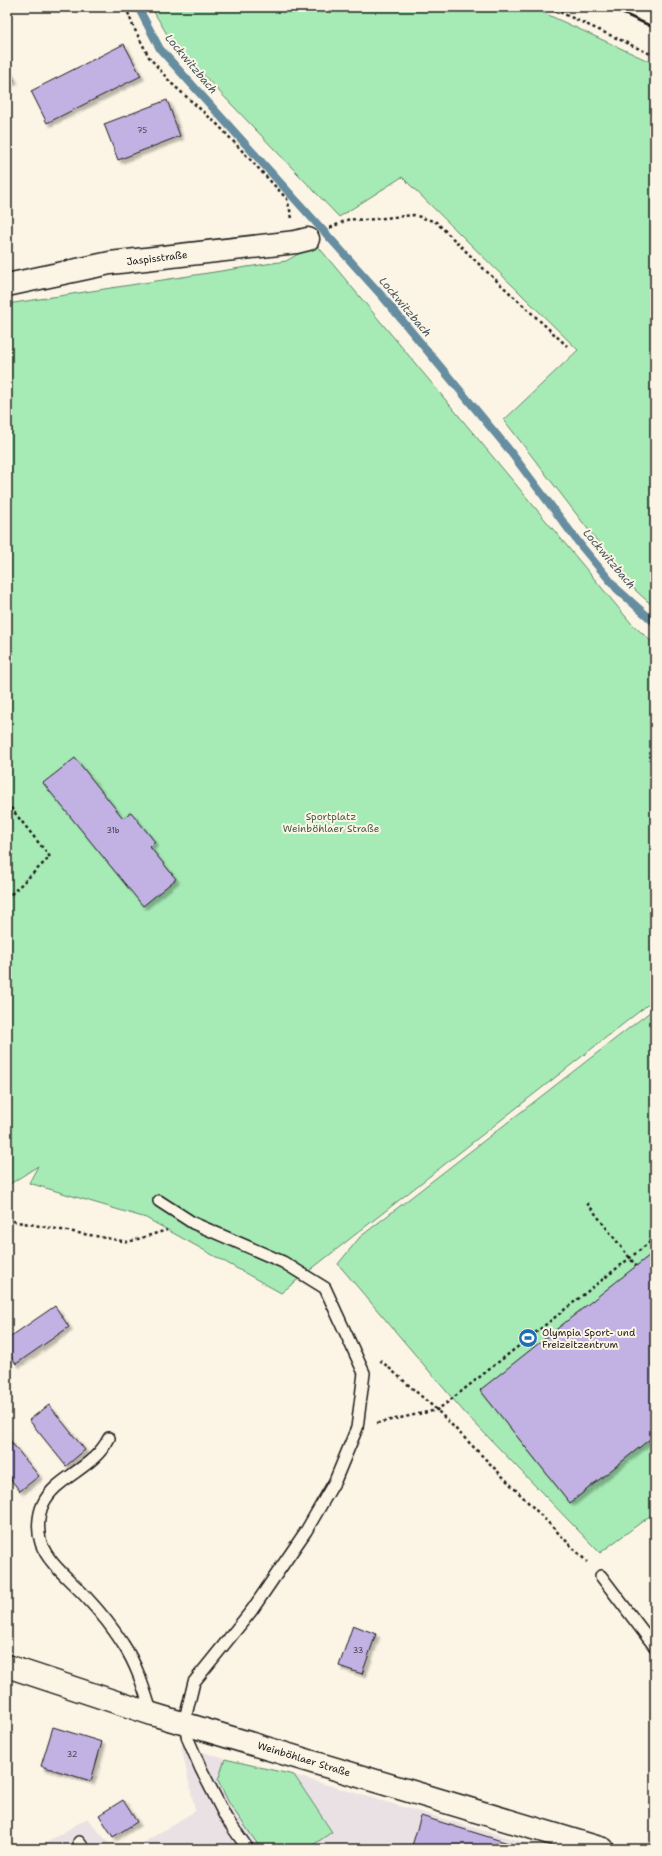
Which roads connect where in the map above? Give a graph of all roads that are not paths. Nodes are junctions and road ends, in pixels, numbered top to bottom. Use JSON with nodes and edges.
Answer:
{"nodes":[{"id":1,"x":302,"y":241,"type":"road end"},
{"id":2,"x":7,"y":285,"type":"edge"},
{"id":3,"x":159,"y":1201,"type":"dead end"},
{"id":4,"x":109,"y":1438,"type":"dead end"},
{"id":5,"x":601,"y":1576,"type":"road end"},
{"id":6,"x":655,"y":1648,"type":"edge"},
{"id":7,"x":7,"y":1666,"type":"edge"},
{"id":8,"x":152,"y":1714,"type":"junction"},
{"id":9,"x":184,"y":1723,"type":"junction"},
{"id":10,"x":248,"y":1849,"type":"edge"},
{"id":11,"x":603,"y":1849,"type":"edge"}],
"edges":[{"from":1,"to":2,"type":"main road","name":"Jaspisstraße"},
{"from":3,"to":9,"type":"lane"},
{"from":4,"to":8,"type":"lane"},
{"from":5,"to":6,"type":"lane"},
{"from":7,"to":8,"type":"main road","name":"Weinböhlaer Straße"},
{"from":8,"to":9,"type":"main road","name":"Weinböhlaer Straße"},
{"from":9,"to":10,"type":"lane"},
{"from":9,"to":11,"type":"main road","name":"Weinböhlaer Straße"}]}
